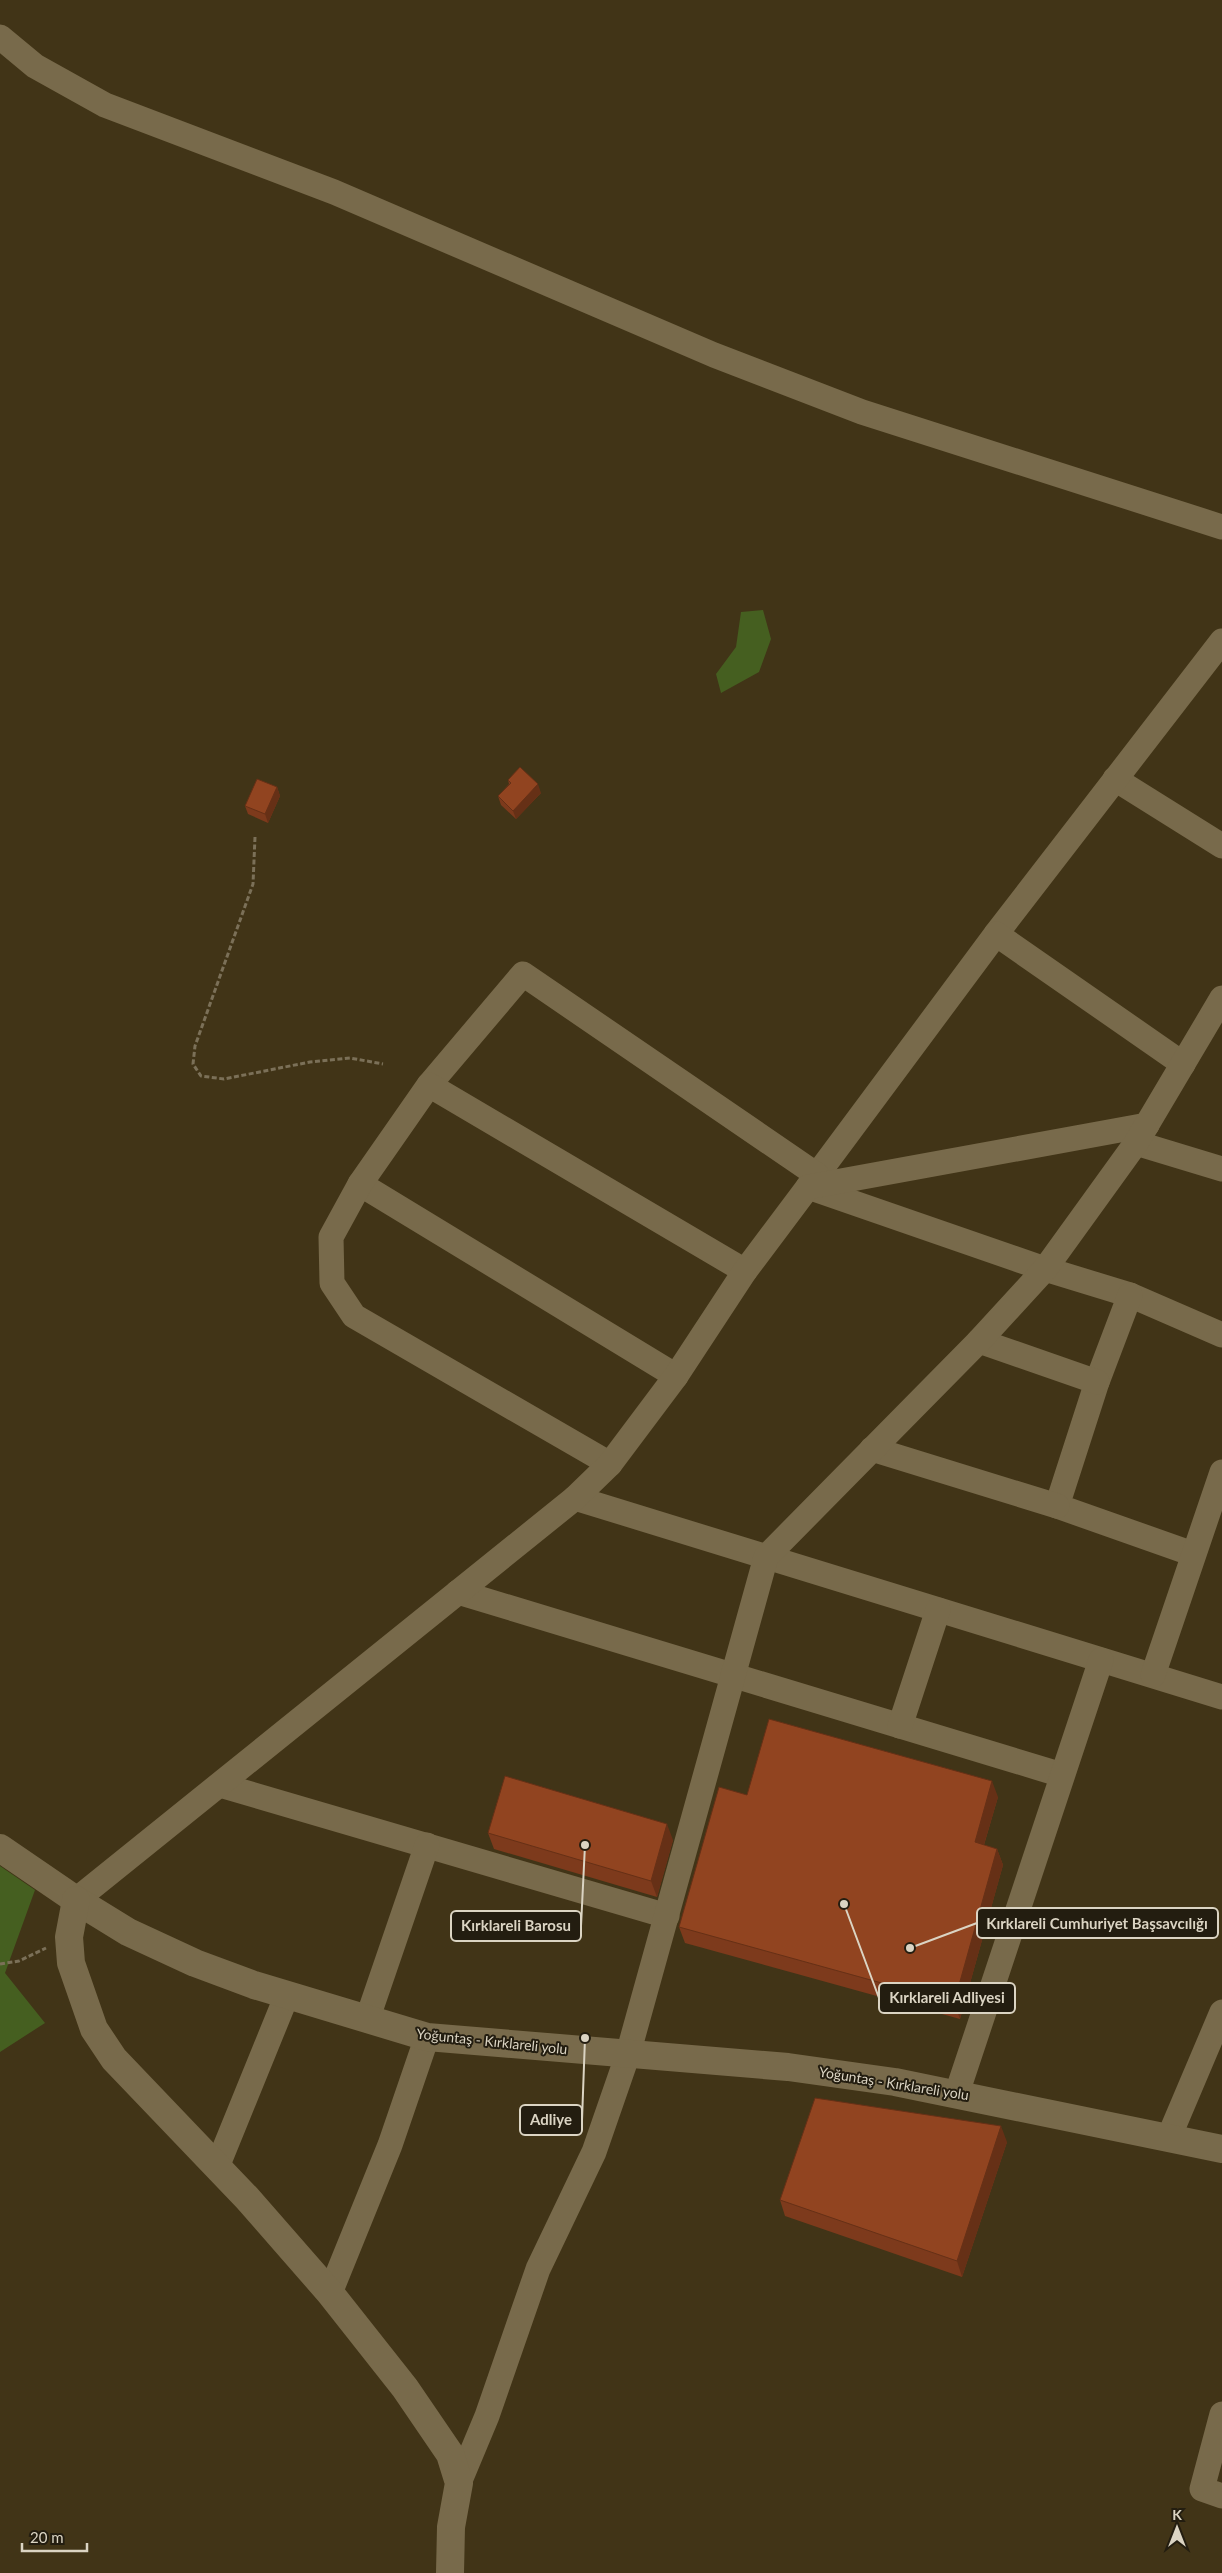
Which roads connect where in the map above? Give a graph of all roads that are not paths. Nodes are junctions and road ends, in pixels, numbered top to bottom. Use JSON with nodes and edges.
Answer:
{"nodes":[{"id":1,"x":0,"y":37,"type":"edge"},
{"id":2,"x":1222,"y":527,"type":"edge"},
{"id":3,"x":1222,"y":641,"type":"edge"},
{"id":4,"x":1115,"y":779,"type":"junction"},
{"id":5,"x":1222,"y":846,"type":"edge"},
{"id":6,"x":996,"y":934,"type":"junction"},
{"id":7,"x":1222,"y":998,"type":"edge"},
{"id":8,"x":1183,"y":1064,"type":"junction"},
{"id":9,"x":429,"y":1085,"type":"junction"},
{"id":10,"x":1142,"y":1134,"type":"junction"},
{"id":11,"x":1222,"y":1169,"type":"edge"},
{"id":12,"x":813,"y":1181,"type":"junction"},
{"id":13,"x":360,"y":1184,"type":"junction"},
{"id":14,"x":1045,"y":1269,"type":"junction"},
{"id":15,"x":745,"y":1271,"type":"junction"},
{"id":16,"x":1130,"y":1295,"type":"junction"},
{"id":17,"x":1222,"y":1335,"type":"edge"},
{"id":18,"x":979,"y":1342,"type":"junction"},
{"id":19,"x":676,"y":1376,"type":"junction"},
{"id":20,"x":1097,"y":1382,"type":"junction"},
{"id":21,"x":872,"y":1450,"type":"junction"},
{"id":22,"x":610,"y":1464,"type":"junction"},
{"id":23,"x":1222,"y":1472,"type":"edge"},
{"id":24,"x":575,"y":1498,"type":"junction"},
{"id":25,"x":1056,"y":1506,"type":"junction"},
{"id":26,"x":1193,"y":1554,"type":"junction"},
{"id":27,"x":766,"y":1557,"type":"junction"},
{"id":28,"x":458,"y":1592,"type":"junction"},
{"id":29,"x":938,"y":1610,"type":"junction"},
{"id":30,"x":1100,"y":1660,"type":"junction"},
{"id":31,"x":1153,"y":1675,"type":"junction"},
{"id":32,"x":733,"y":1676,"type":"junction"},
{"id":33,"x":1222,"y":1698,"type":"edge"},
{"id":34,"x":900,"y":1726,"type":"junction"},
{"id":35,"x":1062,"y":1775,"type":"junction"},
{"id":36,"x":220,"y":1785,"type":"junction"},
{"id":37,"x":427,"y":1845,"type":"junction"},
{"id":38,"x":0,"y":1848,"type":"edge"},
{"id":39,"x":76,"y":1900,"type":"junction"},
{"id":40,"x":667,"y":1916,"type":"junction"},
{"id":41,"x":287,"y":1995,"type":"junction"},
{"id":42,"x":1222,"y":2012,"type":"edge"},
{"id":43,"x":367,"y":2020,"type":"junction"},
{"id":44,"x":427,"y":2037,"type":"junction"},
{"id":45,"x":628,"y":2054,"type":"junction"},
{"id":46,"x":957,"y":2093,"type":"junction"},
{"id":47,"x":1169,"y":2137,"type":"junction"},
{"id":48,"x":1222,"y":2149,"type":"edge"},
{"id":49,"x":217,"y":2167,"type":"junction"},
{"id":50,"x":330,"y":2293,"type":"junction"},
{"id":51,"x":1222,"y":2414,"type":"edge"},
{"id":52,"x":459,"y":2482,"type":"junction"},
{"id":53,"x":1222,"y":2496,"type":"edge"},
{"id":54,"x":450,"y":2573,"type":"edge"}],
"edges":[{"from":1,"to":2,"type":"street"},
{"from":3,"to":4,"type":"street"},
{"from":4,"to":5,"type":"street"},
{"from":4,"to":6,"type":"street"},
{"from":6,"to":8,"type":"street"},
{"from":6,"to":12,"type":"street"},
{"from":7,"to":8,"type":"street"},
{"from":8,"to":10,"type":"street"},
{"from":9,"to":12,"type":"street"},
{"from":9,"to":13,"type":"street"},
{"from":9,"to":15,"type":"street"},
{"from":10,"to":11,"type":"street"},
{"from":10,"to":12,"type":"street"},
{"from":10,"to":14,"type":"street"},
{"from":12,"to":14,"type":"street"},
{"from":12,"to":15,"type":"street"},
{"from":13,"to":19,"type":"street"},
{"from":13,"to":22,"type":"street"},
{"from":14,"to":16,"type":"street"},
{"from":14,"to":18,"type":"street"},
{"from":15,"to":19,"type":"street"},
{"from":16,"to":17,"type":"street"},
{"from":16,"to":20,"type":"street"},
{"from":18,"to":20,"type":"street"},
{"from":18,"to":21,"type":"street"},
{"from":19,"to":22,"type":"street"},
{"from":20,"to":25,"type":"street"},
{"from":21,"to":25,"type":"street"},
{"from":21,"to":27,"type":"street"},
{"from":22,"to":24,"type":"street"},
{"from":23,"to":26,"type":"street"},
{"from":24,"to":27,"type":"street"},
{"from":24,"to":28,"type":"street"},
{"from":25,"to":26,"type":"street"},
{"from":26,"to":31,"type":"street"},
{"from":27,"to":29,"type":"street"},
{"from":27,"to":32,"type":"street"},
{"from":28,"to":32,"type":"street"},
{"from":28,"to":36,"type":"street"},
{"from":29,"to":30,"type":"street"},
{"from":29,"to":34,"type":"street"},
{"from":30,"to":31,"type":"street"},
{"from":30,"to":35,"type":"street"},
{"from":31,"to":33,"type":"street"},
{"from":32,"to":34,"type":"street"},
{"from":32,"to":40,"type":"street"},
{"from":34,"to":35,"type":"street"},
{"from":35,"to":46,"type":"street"},
{"from":36,"to":37,"type":"street"},
{"from":36,"to":39,"type":"street"},
{"from":37,"to":40,"type":"street"},
{"from":37,"to":43,"type":"street"},
{"from":38,"to":39,"type":"street","name":"Yoğuntaş - Kırklareli yolu"},
{"from":39,"to":41,"type":"street","name":"Yoğuntaş - Kırklareli yolu"},
{"from":39,"to":49,"type":"street"},
{"from":40,"to":45,"type":"street"},
{"from":41,"to":43,"type":"street","name":"Yoğuntaş - Kırklareli yolu"},
{"from":41,"to":49,"type":"street"},
{"from":42,"to":47,"type":"street"},
{"from":43,"to":44,"type":"street","name":"Yoğuntaş - Kırklareli yolu"},
{"from":44,"to":45,"type":"street","name":"Yoğuntaş - Kırklareli yolu"},
{"from":44,"to":50,"type":"street"},
{"from":45,"to":46,"type":"street","name":"Yoğuntaş - Kırklareli yolu"},
{"from":45,"to":52,"type":"street"},
{"from":46,"to":47,"type":"street","name":"Yoğuntaş - Kırklareli yolu"},
{"from":47,"to":48,"type":"street","name":"Yoğuntaş - Kırklareli yolu"},
{"from":49,"to":50,"type":"street"},
{"from":50,"to":52,"type":"street"},
{"from":51,"to":53,"type":"street"},
{"from":52,"to":54,"type":"street"}]}
